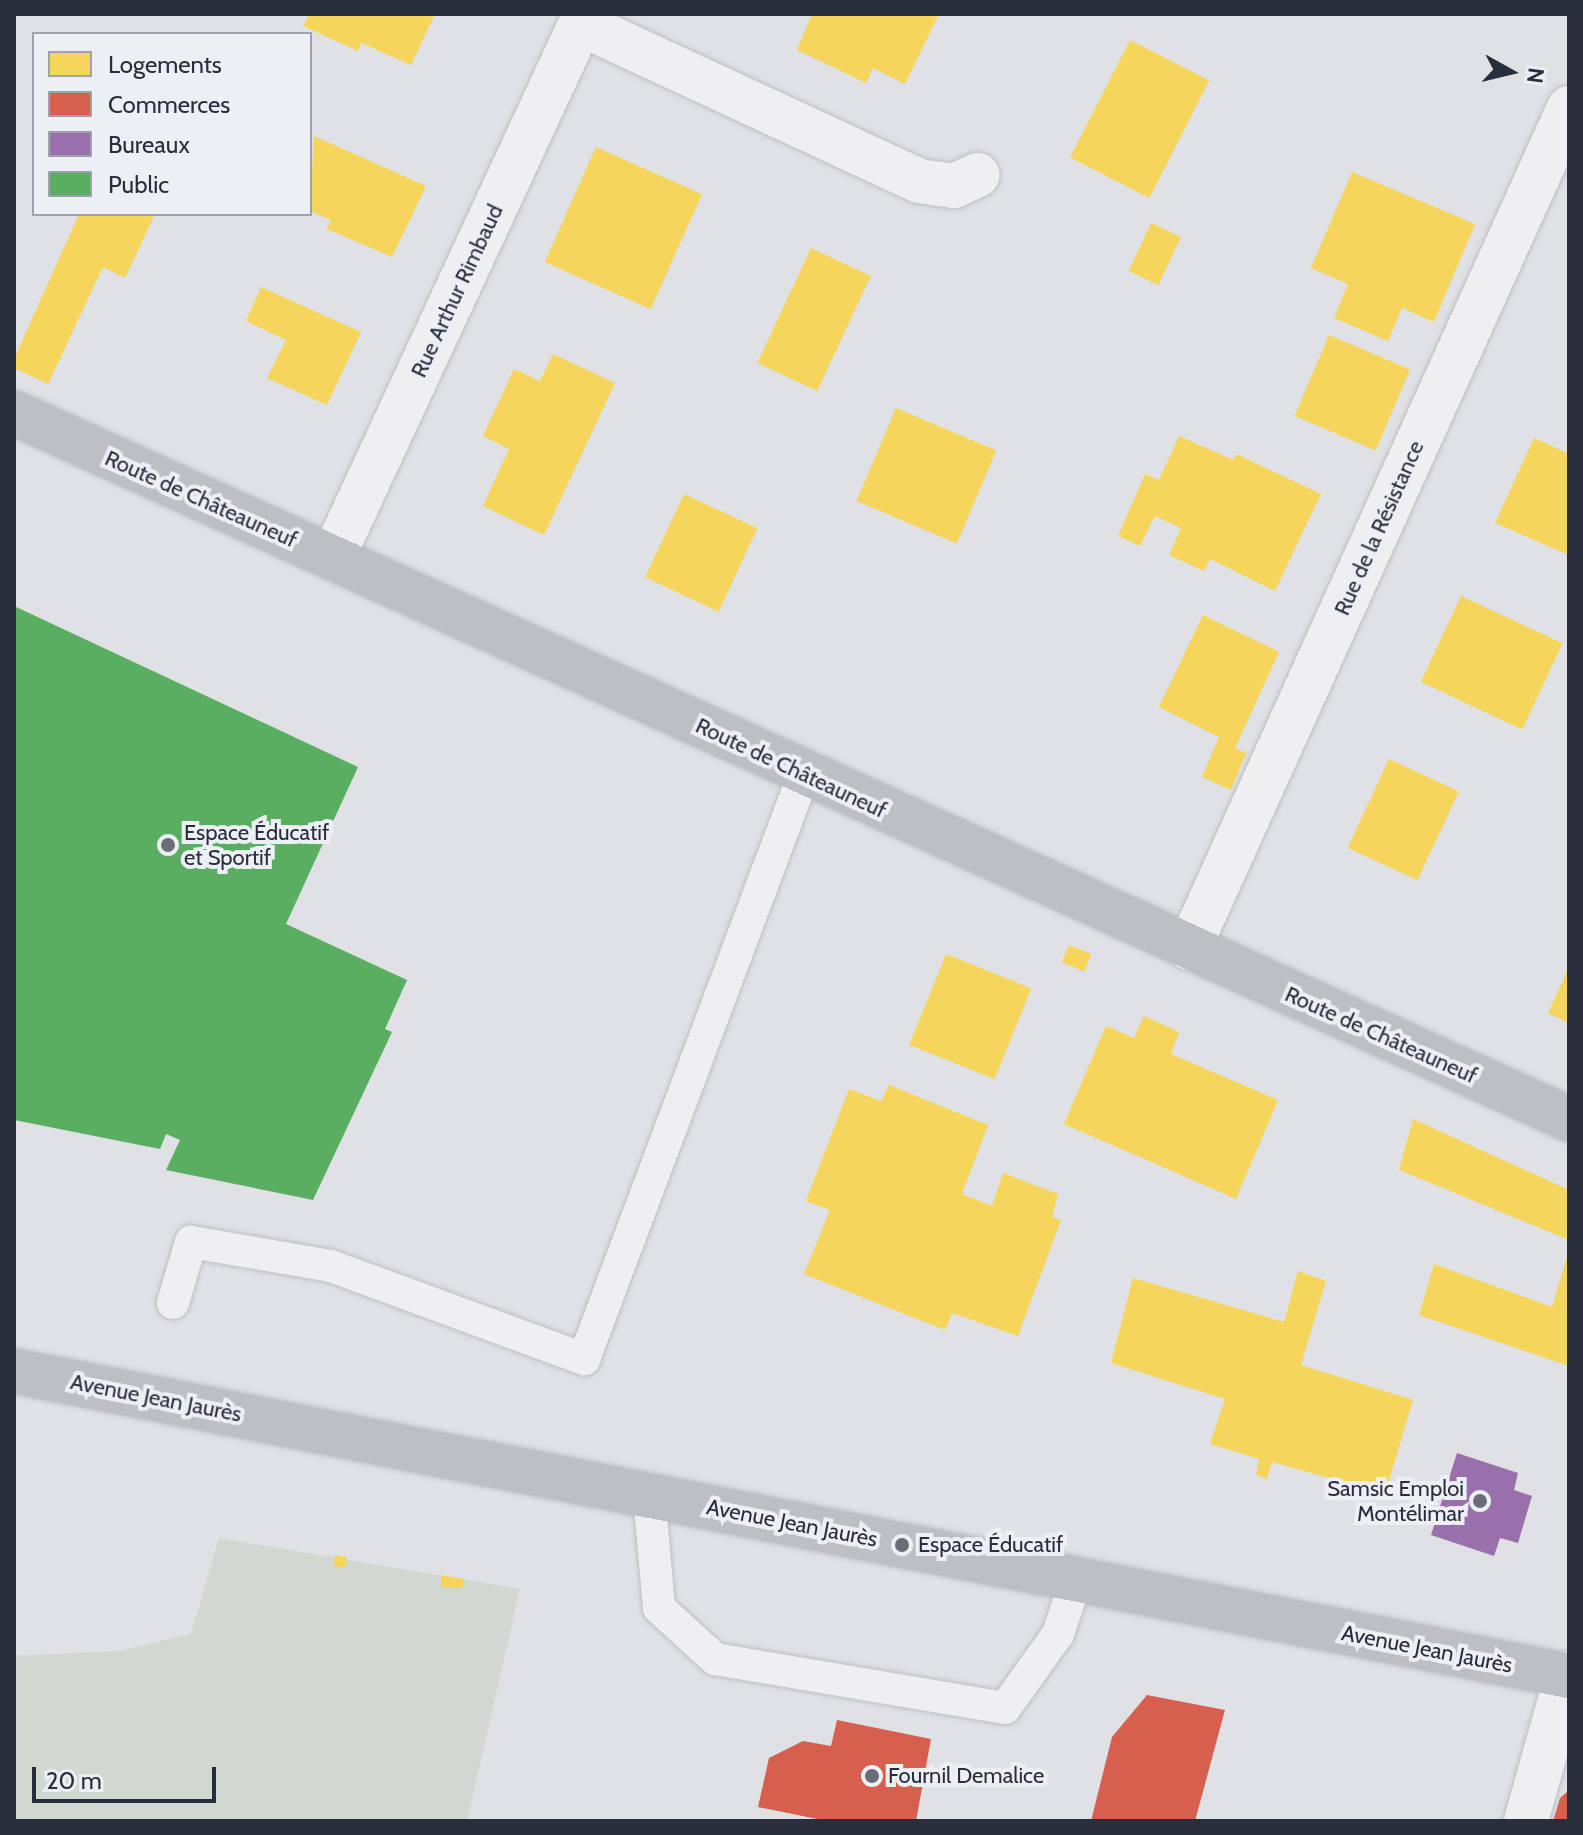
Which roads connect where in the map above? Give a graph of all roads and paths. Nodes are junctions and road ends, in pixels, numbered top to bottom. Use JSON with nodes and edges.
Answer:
{"nodes":[{"id":1,"x":583,"y":19,"type":"edge"},
{"id":2,"x":1569,"y":108,"type":"edge"},
{"id":3,"x":978,"y":175,"type":"dead end"},
{"id":4,"x":14,"y":413,"type":"edge"},
{"id":5,"x":333,"y":557,"type":"junction"},
{"id":6,"x":804,"y":774,"type":"junction"},
{"id":7,"x":1189,"y":948,"type":"junction"},
{"id":8,"x":1569,"y":1119,"type":"edge"},
{"id":9,"x":173,"y":1303,"type":"dead end"},
{"id":10,"x":14,"y":1371,"type":"edge"},
{"id":11,"x":649,"y":1495,"type":"junction"},
{"id":12,"x":1076,"y":1580,"type":"junction"},
{"id":13,"x":1568,"y":1676,"type":"edge"},
{"id":14,"x":1526,"y":1821,"type":"edge"}],
"edges":[{"from":1,"to":3,"type":"street","name":"Rue Arthur Rimbaud"},
{"from":1,"to":5,"type":"street","name":"Rue Arthur Rimbaud"},
{"from":2,"to":7,"type":"street","name":"Rue de la Résistance"},
{"from":4,"to":5,"type":"main road","name":"Route de Châteauneuf"},
{"from":5,"to":6,"type":"main road","name":"Route de Châteauneuf"},
{"from":6,"to":7,"type":"main road","name":"Route de Châteauneuf"},
{"from":6,"to":9,"type":"lane"},
{"from":7,"to":8,"type":"main road","name":"Route de Châteauneuf"},
{"from":10,"to":11,"type":"main road","name":"Avenue Jean Jaurès"},
{"from":11,"to":12,"type":"main road","name":"Avenue Jean Jaurès"},
{"from":11,"to":12,"type":"lane"},
{"from":12,"to":13,"type":"main road","name":"Avenue Jean Jaurès"},
{"from":13,"to":14,"type":"street"}]}
